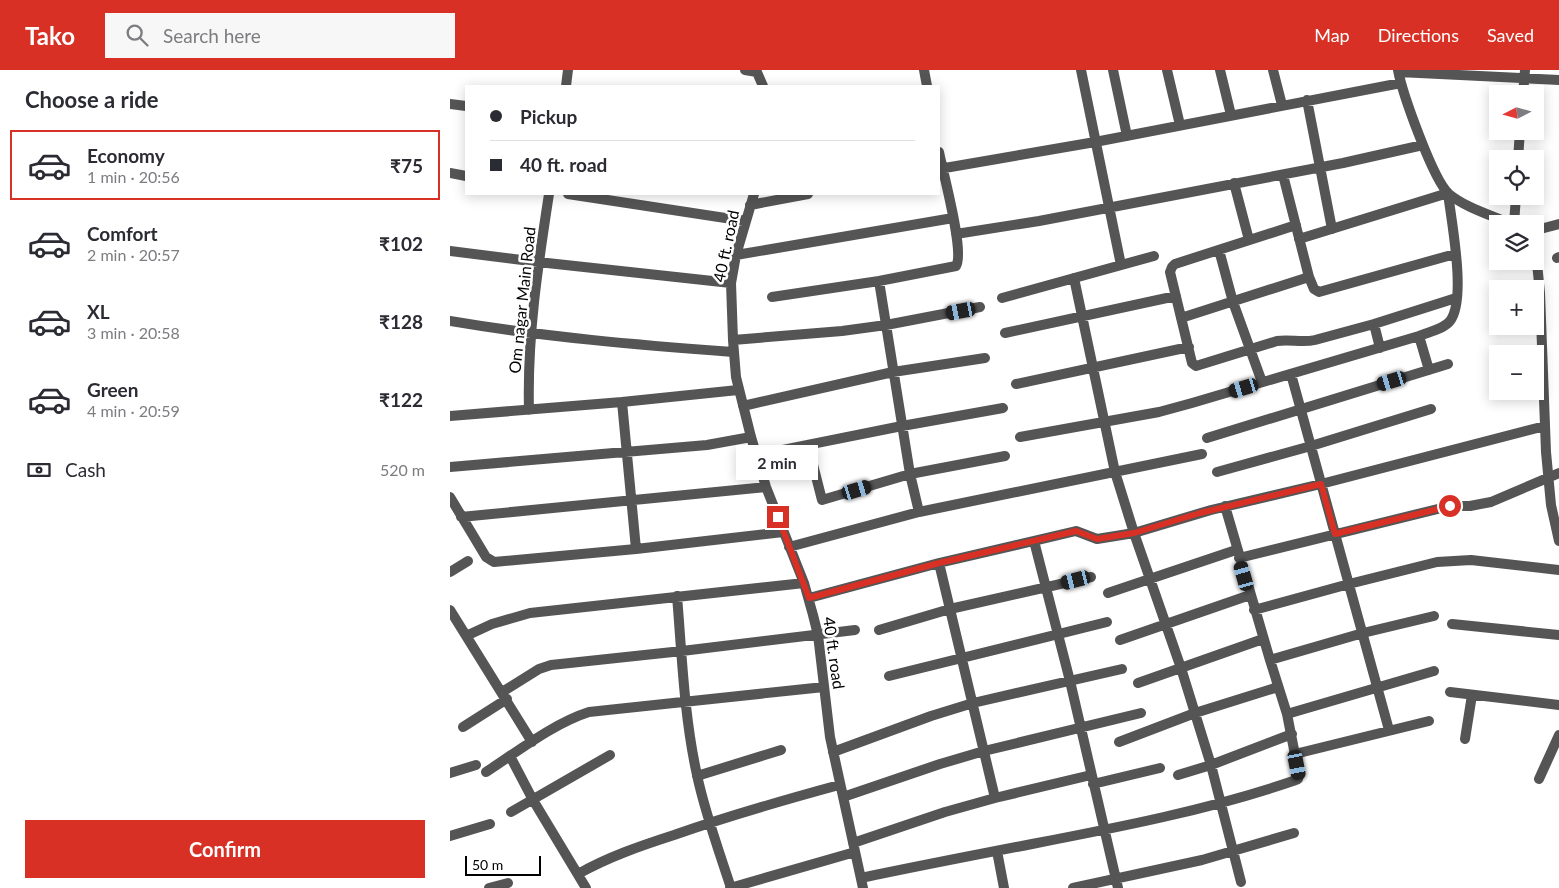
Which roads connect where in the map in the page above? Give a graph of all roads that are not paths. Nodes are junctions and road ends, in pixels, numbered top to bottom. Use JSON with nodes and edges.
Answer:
{"nodes":[{"id":1,"x":568,"y":70,"type":"edge"},
{"id":2,"x":745,"y":70,"type":"edge"},
{"id":3,"x":924,"y":70,"type":"edge"},
{"id":4,"x":1081,"y":70,"type":"edge"},
{"id":5,"x":1113,"y":70,"type":"edge"},
{"id":6,"x":1167,"y":70,"type":"edge"},
{"id":7,"x":1220,"y":70,"type":"edge"},
{"id":8,"x":1273,"y":70,"type":"edge"},
{"id":9,"x":757,"y":71,"type":"edge"},
{"id":10,"x":1399,"y":71,"type":"edge"},
{"id":11,"x":1525,"y":74,"type":"edge"},
{"id":12,"x":1559,"y":80,"type":"edge"},
{"id":13,"x":1401,"y":83,"type":"junction"},
{"id":14,"x":566,"y":85,"type":"edge"},
{"id":15,"x":764,"y":85,"type":"edge"},
{"id":16,"x":927,"y":85,"type":"edge"},
{"id":17,"x":1307,"y":100,"type":"junction"},
{"id":18,"x":450,"y":104,"type":"edge"},
{"id":19,"x":1282,"y":105,"type":"junction"},
{"id":20,"x":465,"y":106,"type":"edge"},
{"id":21,"x":1231,"y":115,"type":"junction"},
{"id":22,"x":1180,"y":125,"type":"junction"},
{"id":23,"x":1126,"y":136,"type":"junction"},
{"id":24,"x":1095,"y":142,"type":"junction"},
{"id":25,"x":1423,"y":145,"type":"junction"},
{"id":26,"x":1320,"y":168,"type":"junction"},
{"id":27,"x":940,"y":169,"type":"edge"},
{"id":28,"x":450,"y":174,"type":"edge"},
{"id":29,"x":1283,"y":175,"type":"junction"},
{"id":30,"x":465,"y":176,"type":"edge"},
{"id":31,"x":1234,"y":183,"type":"junction"},
{"id":32,"x":1448,"y":193,"type":"junction"},
{"id":33,"x":549,"y":195,"type":"edge"},
{"id":34,"x":575,"y":195,"type":"edge"},
{"id":35,"x":754,"y":195,"type":"edge"},
{"id":36,"x":802,"y":195,"type":"edge"},
{"id":37,"x":750,"y":204,"type":"junction"},
{"id":38,"x":1108,"y":208,"type":"junction"},
{"id":39,"x":1491,"y":215,"type":"edge"},
{"id":40,"x":953,"y":218,"type":"junction"},
{"id":41,"x":745,"y":221,"type":"junction"},
{"id":42,"x":1559,"y":224,"type":"edge"},
{"id":43,"x":1296,"y":225,"type":"junction"},
{"id":44,"x":1544,"y":228,"type":"edge"},
{"id":45,"x":1332,"y":229,"type":"junction"},
{"id":46,"x":956,"y":234,"type":"junction"},
{"id":47,"x":1300,"y":239,"type":"junction"},
{"id":48,"x":1249,"y":240,"type":"junction"},
{"id":49,"x":1219,"y":250,"type":"junction"},
{"id":50,"x":450,"y":251,"type":"edge"},
{"id":51,"x":1455,"y":254,"type":"junction"},
{"id":52,"x":736,"y":256,"type":"junction"},
{"id":53,"x":1154,"y":256,"type":"dead end"},
{"id":54,"x":538,"y":262,"type":"junction"},
{"id":55,"x":1121,"y":265,"type":"junction"},
{"id":56,"x":1538,"y":270,"type":"edge"},
{"id":57,"x":1309,"y":277,"type":"junction"},
{"id":58,"x":1074,"y":278,"type":"junction"},
{"id":59,"x":878,"y":281,"type":"junction"},
{"id":60,"x":731,"y":283,"type":"junction"},
{"id":61,"x":1176,"y":296,"type":"junction"},
{"id":62,"x":772,"y":297,"type":"dead end"},
{"id":63,"x":1002,"y":298,"type":"dead end"},
{"id":64,"x":1456,"y":298,"type":"junction"},
{"id":65,"x":1233,"y":302,"type":"junction"},
{"id":66,"x":980,"y":307,"type":"dead end"},
{"id":67,"x":1083,"y":316,"type":"junction"},
{"id":68,"x":1181,"y":318,"type":"junction"},
{"id":69,"x":450,"y":321,"type":"edge"},
{"id":70,"x":1374,"y":324,"type":"junction"},
{"id":71,"x":886,"y":325,"type":"junction"},
{"id":72,"x":531,"y":333,"type":"junction"},
{"id":73,"x":1005,"y":333,"type":"dead end"},
{"id":74,"x":1418,"y":336,"type":"junction"},
{"id":75,"x":733,"y":340,"type":"junction"},
{"id":76,"x":1189,"y":347,"type":"junction"},
{"id":77,"x":1380,"y":348,"type":"junction"},
{"id":78,"x":1250,"y":350,"type":"junction"},
{"id":79,"x":733,"y":352,"type":"junction"},
{"id":80,"x":985,"y":358,"type":"dead end"},
{"id":81,"x":1448,"y":364,"type":"dead end"},
{"id":82,"x":1094,"y":368,"type":"junction"},
{"id":83,"x":1429,"y":370,"type":"junction"},
{"id":84,"x":893,"y":372,"type":"junction"},
{"id":85,"x":1290,"y":374,"type":"junction"},
{"id":86,"x":1262,"y":382,"type":"junction"},
{"id":87,"x":1016,"y":384,"type":"dead end"},
{"id":88,"x":738,"y":390,"type":"junction"},
{"id":89,"x":622,"y":402,"type":"junction"},
{"id":90,"x":743,"y":406,"type":"junction"},
{"id":91,"x":1003,"y":408,"type":"dead end"},
{"id":92,"x":1431,"y":409,"type":"dead end"},
{"id":93,"x":529,"y":410,"type":"junction"},
{"id":94,"x":1300,"y":410,"type":"junction"},
{"id":95,"x":450,"y":416,"type":"edge"},
{"id":96,"x":1104,"y":421,"type":"junction"},
{"id":97,"x":902,"y":426,"type":"junction"},
{"id":98,"x":1545,"y":426,"type":"junction"},
{"id":99,"x":751,"y":437,"type":"junction"},
{"id":100,"x":1020,"y":437,"type":"dead end"},
{"id":101,"x":1207,"y":438,"type":"dead end"},
{"id":102,"x":808,"y":445,"type":"junction"},
{"id":103,"x":1311,"y":446,"type":"junction"},
{"id":104,"x":626,"y":451,"type":"junction"},
{"id":105,"x":1202,"y":454,"type":"dead end"},
{"id":106,"x":757,"y":455,"type":"junction"},
{"id":107,"x":1005,"y":456,"type":"dead end"},
{"id":108,"x":450,"y":467,"type":"edge"},
{"id":109,"x":1115,"y":472,"type":"junction"},
{"id":110,"x":1217,"y":472,"type":"dead end"},
{"id":111,"x":910,"y":474,"type":"junction"},
{"id":112,"x":1554,"y":476,"type":"edge"},
{"id":113,"x":1321,"y":484,"type":"junction"},
{"id":114,"x":766,"y":487,"type":"junction"},
{"id":115,"x":450,"y":498,"type":"edge"},
{"id":116,"x":631,"y":501,"type":"junction"},
{"id":117,"x":1225,"y":506,"type":"junction"},
{"id":118,"x":919,"y":512,"type":"junction"},
{"id":119,"x":461,"y":517,"type":"junction"},
{"id":120,"x":783,"y":532,"type":"junction"},
{"id":121,"x":1134,"y":533,"type":"junction"},
{"id":122,"x":1335,"y":534,"type":"junction"},
{"id":123,"x":1034,"y":541,"type":"junction"},
{"id":124,"x":1559,"y":541,"type":"edge"},
{"id":125,"x":789,"y":547,"type":"junction"},
{"id":126,"x":636,"y":549,"type":"junction"},
{"id":127,"x":1238,"y":554,"type":"junction"},
{"id":128,"x":468,"y":561,"type":"dead end"},
{"id":129,"x":939,"y":563,"type":"junction"},
{"id":130,"x":1559,"y":570,"type":"edge"},
{"id":131,"x":450,"y":572,"type":"edge"},
{"id":132,"x":1091,"y":577,"type":"dead end"},
{"id":133,"x":1150,"y":578,"type":"junction"},
{"id":134,"x":804,"y":583,"type":"junction"},
{"id":135,"x":1349,"y":584,"type":"junction"},
{"id":136,"x":1046,"y":588,"type":"junction"},
{"id":137,"x":1108,"y":593,"type":"dead end"},
{"id":138,"x":1250,"y":595,"type":"junction"},
{"id":139,"x":677,"y":596,"type":"junction"},
{"id":140,"x":809,"y":598,"type":"junction"},
{"id":141,"x":450,"y":610,"type":"edge"},
{"id":142,"x":950,"y":610,"type":"junction"},
{"id":143,"x":1254,"y":610,"type":"junction"},
{"id":144,"x":1434,"y":616,"type":"dead end"},
{"id":145,"x":1107,"y":622,"type":"dead end"},
{"id":146,"x":453,"y":623,"type":"edge"},
{"id":147,"x":1166,"y":623,"type":"junction"},
{"id":148,"x":1452,"y":624,"type":"dead end"},
{"id":149,"x":855,"y":630,"type":"dead end"},
{"id":150,"x":879,"y":630,"type":"dead end"},
{"id":151,"x":1363,"y":633,"type":"junction"},
{"id":152,"x":1058,"y":634,"type":"junction"},
{"id":153,"x":818,"y":635,"type":"junction"},
{"id":154,"x":1559,"y":635,"type":"edge"},
{"id":155,"x":466,"y":636,"type":"junction"},
{"id":156,"x":1263,"y":639,"type":"junction"},
{"id":157,"x":1120,"y":640,"type":"dead end"},
{"id":158,"x":682,"y":652,"type":"junction"},
{"id":159,"x":962,"y":657,"type":"junction"},
{"id":160,"x":1270,"y":660,"type":"junction"},
{"id":161,"x":1181,"y":668,"type":"junction"},
{"id":162,"x":1122,"y":669,"type":"dead end"},
{"id":163,"x":1434,"y":671,"type":"dead end"},
{"id":164,"x":889,"y":676,"type":"dead end"},
{"id":165,"x":1070,"y":682,"type":"junction"},
{"id":166,"x":1138,"y":683,"type":"dead end"},
{"id":167,"x":824,"y":687,"type":"junction"},
{"id":168,"x":1278,"y":687,"type":"junction"},
{"id":169,"x":1377,"y":687,"type":"junction"},
{"id":170,"x":1450,"y":692,"type":"dead end"},
{"id":171,"x":1472,"y":695,"type":"junction"},
{"id":172,"x":505,"y":696,"type":"junction"},
{"id":173,"x":685,"y":701,"type":"junction"},
{"id":174,"x":974,"y":703,"type":"junction"},
{"id":175,"x":1559,"y":705,"type":"edge"},
{"id":176,"x":1141,"y":713,"type":"dead end"},
{"id":177,"x":1195,"y":713,"type":"junction"},
{"id":178,"x":1287,"y":714,"type":"junction"},
{"id":179,"x":1429,"y":721,"type":"dead end"},
{"id":180,"x":463,"y":727,"type":"dead end"},
{"id":181,"x":1080,"y":727,"type":"junction"},
{"id":182,"x":1389,"y":730,"type":"junction"},
{"id":183,"x":1292,"y":734,"type":"junction"},
{"id":184,"x":1559,"y":736,"type":"edge"},
{"id":185,"x":1465,"y":739,"type":"dead end"},
{"id":186,"x":532,"y":742,"type":"junction"},
{"id":187,"x":1119,"y":742,"type":"dead end"},
{"id":188,"x":781,"y":750,"type":"dead end"},
{"id":189,"x":984,"y":751,"type":"junction"},
{"id":190,"x":833,"y":752,"type":"junction"},
{"id":191,"x":610,"y":754,"type":"dead end"},
{"id":192,"x":1295,"y":754,"type":"junction"},
{"id":193,"x":510,"y":756,"type":"junction"},
{"id":194,"x":476,"y":765,"type":"dead end"},
{"id":195,"x":1211,"y":765,"type":"junction"},
{"id":196,"x":1160,"y":768,"type":"dead end"},
{"id":197,"x":486,"y":772,"type":"dead end"},
{"id":198,"x":450,"y":773,"type":"edge"},
{"id":199,"x":1178,"y":775,"type":"dead end"},
{"id":200,"x":697,"y":776,"type":"junction"},
{"id":201,"x":1092,"y":779,"type":"junction"},
{"id":202,"x":1539,"y":779,"type":"dead end"},
{"id":203,"x":840,"y":784,"type":"junction"},
{"id":204,"x":843,"y":797,"type":"junction"},
{"id":205,"x":995,"y":798,"type":"junction"},
{"id":206,"x":533,"y":800,"type":"junction"},
{"id":207,"x":1221,"y":804,"type":"junction"},
{"id":208,"x":511,"y":812,"type":"dead end"},
{"id":209,"x":710,"y":823,"type":"junction"},
{"id":210,"x":490,"y":824,"type":"dead end"},
{"id":211,"x":1104,"y":830,"type":"junction"},
{"id":212,"x":1294,"y":833,"type":"dead end"},
{"id":213,"x":450,"y":836,"type":"edge"},
{"id":214,"x":854,"y":848,"type":"junction"},
{"id":215,"x":997,"y":851,"type":"junction"},
{"id":216,"x":1234,"y":851,"type":"junction"},
{"id":217,"x":578,"y":874,"type":"junction"},
{"id":218,"x":1241,"y":882,"type":"dead end"},
{"id":219,"x":508,"y":883,"type":"dead end"},
{"id":220,"x":862,"y":883,"type":"edge"},
{"id":221,"x":1117,"y":884,"type":"edge"},
{"id":222,"x":489,"y":888,"type":"edge"},
{"id":223,"x":586,"y":888,"type":"edge"},
{"id":224,"x":731,"y":888,"type":"edge"},
{"id":225,"x":1004,"y":888,"type":"edge"},
{"id":226,"x":1073,"y":888,"type":"edge"}],
"edges":[{"from":1,"to":14,"type":"street"},
{"from":2,"to":9,"type":"street"},
{"from":3,"to":16,"type":"street"},
{"from":4,"to":24,"type":"street"},
{"from":5,"to":23,"type":"street"},
{"from":6,"to":22,"type":"street"},
{"from":7,"to":21,"type":"street"},
{"from":8,"to":19,"type":"street"},
{"from":9,"to":15,"type":"street"},
{"from":10,"to":11,"type":"street"},
{"from":10,"to":13,"type":"street"},
{"from":11,"to":12,"type":"street"},
{"from":13,"to":17,"type":"street"},
{"from":13,"to":25,"type":"street"},
{"from":17,"to":19,"type":"street"},
{"from":17,"to":26,"type":"street"},
{"from":18,"to":20,"type":"street"},
{"from":19,"to":21,"type":"street"},
{"from":21,"to":22,"type":"street"},
{"from":22,"to":23,"type":"street"},
{"from":23,"to":24,"type":"street"},
{"from":24,"to":27,"type":"street"},
{"from":24,"to":38,"type":"street"},
{"from":25,"to":26,"type":"street"},
{"from":25,"to":32,"type":"street"},
{"from":26,"to":29,"type":"street"},
{"from":26,"to":45,"type":"street"},
{"from":27,"to":40,"type":"street"},
{"from":28,"to":30,"type":"street"},
{"from":29,"to":31,"type":"street"},
{"from":29,"to":43,"type":"street"},
{"from":31,"to":38,"type":"street"},
{"from":31,"to":48,"type":"street"},
{"from":32,"to":39,"type":"street"},
{"from":32,"to":45,"type":"street"},
{"from":32,"to":51,"type":"street"},
{"from":33,"to":54,"type":"street","name":"Om nagar Main Road"},
{"from":34,"to":41,"type":"street"},
{"from":35,"to":37,"type":"street","name":"40 ft. road"},
{"from":36,"to":37,"type":"street"},
{"from":37,"to":41,"type":"street","name":"40 ft. road"},
{"from":38,"to":46,"type":"street"},
{"from":38,"to":55,"type":"street"},
{"from":40,"to":46,"type":"street"},
{"from":40,"to":52,"type":"street"},
{"from":41,"to":52,"type":"street","name":"40 ft. road"},
{"from":42,"to":44,"type":"street"},
{"from":43,"to":47,"type":"street"},
{"from":43,"to":48,"type":"street"},
{"from":45,"to":47,"type":"street"},
{"from":46,"to":59,"type":"street"},
{"from":47,"to":57,"type":"street"},
{"from":48,"to":49,"type":"street"},
{"from":49,"to":61,"type":"street"},
{"from":49,"to":65,"type":"street"},
{"from":50,"to":54,"type":"street"},
{"from":51,"to":57,"type":"street"},
{"from":51,"to":64,"type":"street"},
{"from":52,"to":60,"type":"street","name":"40 ft. road"},
{"from":53,"to":55,"type":"street"},
{"from":54,"to":60,"type":"street"},
{"from":54,"to":72,"type":"street","name":"Om nagar Main Road"},
{"from":55,"to":58,"type":"street"},
{"from":56,"to":98,"type":"street"},
{"from":57,"to":65,"type":"street"},
{"from":58,"to":63,"type":"street"},
{"from":58,"to":67,"type":"street"},
{"from":59,"to":62,"type":"street"},
{"from":59,"to":71,"type":"street"},
{"from":60,"to":75,"type":"street","name":"40 ft. road"},
{"from":61,"to":67,"type":"street"},
{"from":61,"to":68,"type":"street"},
{"from":64,"to":70,"type":"street"},
{"from":64,"to":74,"type":"street"},
{"from":65,"to":68,"type":"street"},
{"from":65,"to":78,"type":"street"},
{"from":66,"to":71,"type":"street"},
{"from":67,"to":73,"type":"street"},
{"from":67,"to":82,"type":"street"},
{"from":68,"to":76,"type":"street"},
{"from":69,"to":72,"type":"street"},
{"from":70,"to":77,"type":"street"},
{"from":70,"to":78,"type":"street"},
{"from":71,"to":75,"type":"street"},
{"from":71,"to":84,"type":"street"},
{"from":72,"to":79,"type":"street"},
{"from":72,"to":93,"type":"street","name":"Om nagar Main Road"},
{"from":74,"to":77,"type":"street"},
{"from":74,"to":83,"type":"street"},
{"from":75,"to":79,"type":"street","name":"40 ft. road"},
{"from":76,"to":78,"type":"street"},
{"from":76,"to":82,"type":"street"},
{"from":77,"to":85,"type":"street"},
{"from":78,"to":86,"type":"street"},
{"from":79,"to":88,"type":"street","name":"40 ft. road"},
{"from":80,"to":84,"type":"street"},
{"from":81,"to":83,"type":"street"},
{"from":82,"to":87,"type":"street"},
{"from":82,"to":96,"type":"street"},
{"from":83,"to":94,"type":"street"},
{"from":84,"to":90,"type":"street"},
{"from":84,"to":97,"type":"street"},
{"from":85,"to":86,"type":"street"},
{"from":85,"to":94,"type":"street"},
{"from":86,"to":96,"type":"street"},
{"from":88,"to":89,"type":"street"},
{"from":88,"to":90,"type":"street","name":"40 ft. road"},
{"from":89,"to":93,"type":"street"},
{"from":89,"to":104,"type":"street"},
{"from":90,"to":99,"type":"street","name":"40 ft. road"},
{"from":91,"to":97,"type":"street"},
{"from":92,"to":103,"type":"street"},
{"from":93,"to":95,"type":"street"},
{"from":94,"to":101,"type":"street"},
{"from":94,"to":103,"type":"street"},
{"from":96,"to":100,"type":"street"},
{"from":96,"to":109,"type":"street"},
{"from":97,"to":102,"type":"street"},
{"from":97,"to":111,"type":"street"},
{"from":98,"to":112,"type":"street"},
{"from":98,"to":113,"type":"street"},
{"from":99,"to":104,"type":"street"},
{"from":99,"to":106,"type":"street","name":"40 ft. road"},
{"from":102,"to":106,"type":"street"},
{"from":102,"to":111,"type":"street"},
{"from":103,"to":110,"type":"street"},
{"from":103,"to":113,"type":"street"},
{"from":104,"to":108,"type":"street"},
{"from":104,"to":116,"type":"street"},
{"from":105,"to":109,"type":"street"},
{"from":106,"to":114,"type":"street","name":"40 ft. road"},
{"from":107,"to":111,"type":"street"},
{"from":109,"to":118,"type":"street"},
{"from":109,"to":121,"type":"street"},
{"from":111,"to":118,"type":"street"},
{"from":112,"to":122,"type":"street"},
{"from":112,"to":124,"type":"street"},
{"from":113,"to":117,"type":"street"},
{"from":113,"to":122,"type":"street"},
{"from":114,"to":116,"type":"street"},
{"from":114,"to":120,"type":"street","name":"40 ft. road"},
{"from":115,"to":119,"type":"street"},
{"from":116,"to":119,"type":"street"},
{"from":116,"to":126,"type":"street"},
{"from":117,"to":121,"type":"street"},
{"from":117,"to":127,"type":"street"},
{"from":118,"to":125,"type":"street"},
{"from":119,"to":126,"type":"street"},
{"from":120,"to":125,"type":"street","name":"40 ft. road"},
{"from":120,"to":126,"type":"street"},
{"from":121,"to":123,"type":"street"},
{"from":121,"to":133,"type":"street"},
{"from":122,"to":127,"type":"street"},
{"from":122,"to":135,"type":"street"},
{"from":123,"to":129,"type":"street"},
{"from":123,"to":136,"type":"street"},
{"from":125,"to":134,"type":"street","name":"40 ft. road"},
{"from":127,"to":133,"type":"street"},
{"from":127,"to":138,"type":"street"},
{"from":128,"to":131,"type":"street"},
{"from":129,"to":140,"type":"street"},
{"from":129,"to":142,"type":"street"},
{"from":130,"to":135,"type":"street"},
{"from":132,"to":136,"type":"street"},
{"from":133,"to":137,"type":"street"},
{"from":133,"to":147,"type":"street"},
{"from":134,"to":139,"type":"street"},
{"from":134,"to":140,"type":"street","name":"40 ft. road"},
{"from":135,"to":143,"type":"street"},
{"from":135,"to":151,"type":"street"},
{"from":136,"to":142,"type":"street"},
{"from":136,"to":152,"type":"street"},
{"from":138,"to":143,"type":"street"},
{"from":138,"to":147,"type":"street"},
{"from":139,"to":155,"type":"street"},
{"from":139,"to":158,"type":"street"},
{"from":140,"to":153,"type":"street","name":"40 ft. road"},
{"from":141,"to":146,"type":"street"},
{"from":142,"to":150,"type":"street"},
{"from":142,"to":159,"type":"street"},
{"from":143,"to":156,"type":"street"},
{"from":144,"to":151,"type":"street"},
{"from":145,"to":152,"type":"street"},
{"from":146,"to":155,"type":"street"},
{"from":147,"to":157,"type":"street"},
{"from":147,"to":161,"type":"street"},
{"from":148,"to":154,"type":"street"},
{"from":149,"to":153,"type":"street"},
{"from":151,"to":160,"type":"street"},
{"from":151,"to":169,"type":"street"},
{"from":152,"to":159,"type":"street"},
{"from":152,"to":165,"type":"street"},
{"from":153,"to":158,"type":"street"},
{"from":153,"to":167,"type":"street","name":"40 ft. road"},
{"from":155,"to":172,"type":"street"},
{"from":156,"to":160,"type":"street"},
{"from":156,"to":161,"type":"street"},
{"from":158,"to":172,"type":"street"},
{"from":158,"to":173,"type":"street"},
{"from":159,"to":164,"type":"street"},
{"from":159,"to":174,"type":"street"},
{"from":160,"to":168,"type":"street"},
{"from":161,"to":166,"type":"street"},
{"from":161,"to":177,"type":"street"},
{"from":162,"to":165,"type":"street"},
{"from":163,"to":169,"type":"street"},
{"from":165,"to":174,"type":"street"},
{"from":165,"to":181,"type":"street"},
{"from":167,"to":173,"type":"street"},
{"from":167,"to":190,"type":"street","name":"40 ft. road"},
{"from":168,"to":177,"type":"street"},
{"from":168,"to":178,"type":"street"},
{"from":169,"to":178,"type":"street"},
{"from":169,"to":182,"type":"street"},
{"from":170,"to":171,"type":"street"},
{"from":171,"to":175,"type":"street"},
{"from":171,"to":185,"type":"street"},
{"from":172,"to":180,"type":"street"},
{"from":172,"to":186,"type":"street"},
{"from":173,"to":186,"type":"street"},
{"from":173,"to":200,"type":"street"},
{"from":174,"to":189,"type":"street"},
{"from":174,"to":190,"type":"street"},
{"from":176,"to":181,"type":"street"},
{"from":177,"to":187,"type":"street"},
{"from":177,"to":195,"type":"street"},
{"from":178,"to":183,"type":"street"},
{"from":179,"to":182,"type":"street"},
{"from":181,"to":189,"type":"street"},
{"from":181,"to":201,"type":"street"},
{"from":182,"to":192,"type":"street"},
{"from":183,"to":192,"type":"street"},
{"from":183,"to":195,"type":"street"},
{"from":184,"to":202,"type":"street"},
{"from":186,"to":193,"type":"street"},
{"from":188,"to":200,"type":"street"},
{"from":189,"to":204,"type":"street"},
{"from":189,"to":205,"type":"street"},
{"from":190,"to":203,"type":"street","name":"40 ft. road"},
{"from":191,"to":206,"type":"street"},
{"from":192,"to":207,"type":"street"},
{"from":193,"to":197,"type":"street"},
{"from":193,"to":206,"type":"street"},
{"from":194,"to":198,"type":"street"},
{"from":195,"to":199,"type":"street"},
{"from":195,"to":207,"type":"street"},
{"from":196,"to":201,"type":"street"},
{"from":200,"to":209,"type":"street"},
{"from":201,"to":205,"type":"street"},
{"from":201,"to":211,"type":"street"},
{"from":203,"to":204,"type":"street","name":"40 ft. road"},
{"from":203,"to":209,"type":"street"},
{"from":204,"to":214,"type":"street","name":"40 ft. road"},
{"from":205,"to":214,"type":"street"},
{"from":206,"to":208,"type":"street"},
{"from":206,"to":217,"type":"street"},
{"from":207,"to":211,"type":"street"},
{"from":207,"to":216,"type":"street"},
{"from":209,"to":217,"type":"street"},
{"from":209,"to":224,"type":"street"},
{"from":210,"to":213,"type":"street"},
{"from":211,"to":215,"type":"street"},
{"from":211,"to":221,"type":"street"},
{"from":212,"to":216,"type":"street"},
{"from":214,"to":220,"type":"street","name":"40 ft. road"},
{"from":214,"to":224,"type":"street"},
{"from":215,"to":220,"type":"street"},
{"from":215,"to":225,"type":"street"},
{"from":216,"to":218,"type":"street"},
{"from":216,"to":221,"type":"street"},
{"from":217,"to":223,"type":"street"},
{"from":219,"to":222,"type":"street"},
{"from":221,"to":226,"type":"street"}]}
